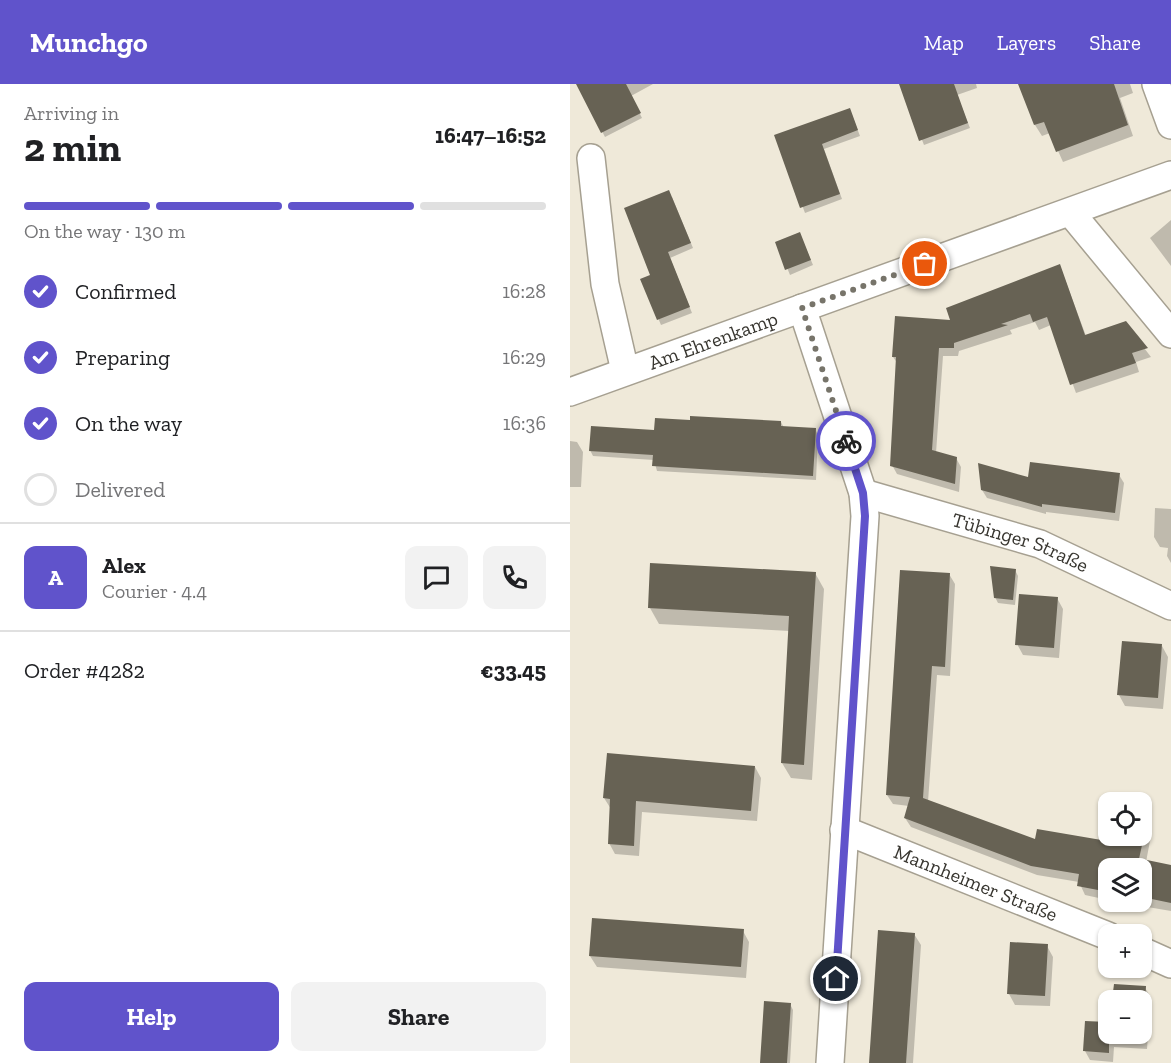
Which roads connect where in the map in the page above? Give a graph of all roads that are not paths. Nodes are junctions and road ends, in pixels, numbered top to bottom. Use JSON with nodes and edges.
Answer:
{"nodes":[{"id":1,"x":1156,"y":84,"type":"edge"},
{"id":2,"x":1171,"y":125,"type":"edge"},
{"id":3,"x":591,"y":158,"type":"dead end"},
{"id":4,"x":1171,"y":176,"type":"edge"},
{"id":5,"x":1071,"y":213,"type":"junction"},
{"id":6,"x":802,"y":308,"type":"junction"},
{"id":7,"x":1171,"y":334,"type":"edge"},
{"id":8,"x":625,"y":371,"type":"junction"},
{"id":9,"x":570,"y":392,"type":"edge"},
{"id":10,"x":863,"y":493,"type":"junction"},
{"id":11,"x":1171,"y":606,"type":"edge"},
{"id":12,"x":844,"y":830,"type":"junction"},
{"id":13,"x":1098,"y":932,"type":"edge"},
{"id":14,"x":1152,"y":955,"type":"edge"},
{"id":15,"x":1171,"y":964,"type":"edge"},
{"id":16,"x":831,"y":1063,"type":"edge"}],
"edges":[{"from":1,"to":2,"type":"street"},
{"from":3,"to":8,"type":"street","name":"Am Ehrenkamp"},
{"from":4,"to":5,"type":"street","name":"Am Ehrenkamp"},
{"from":5,"to":6,"type":"street","name":"Am Ehrenkamp"},
{"from":5,"to":7,"type":"street"},
{"from":6,"to":8,"type":"street","name":"Am Ehrenkamp"},
{"from":6,"to":10,"type":"street"},
{"from":8,"to":9,"type":"street","name":"Am Ehrenkamp"},
{"from":10,"to":11,"type":"street","name":"Tübinger Straße"},
{"from":10,"to":12,"type":"street"},
{"from":12,"to":13,"type":"street","name":"Mannheimer Straße"},
{"from":12,"to":16,"type":"street"},
{"from":14,"to":15,"type":"street"}]}
